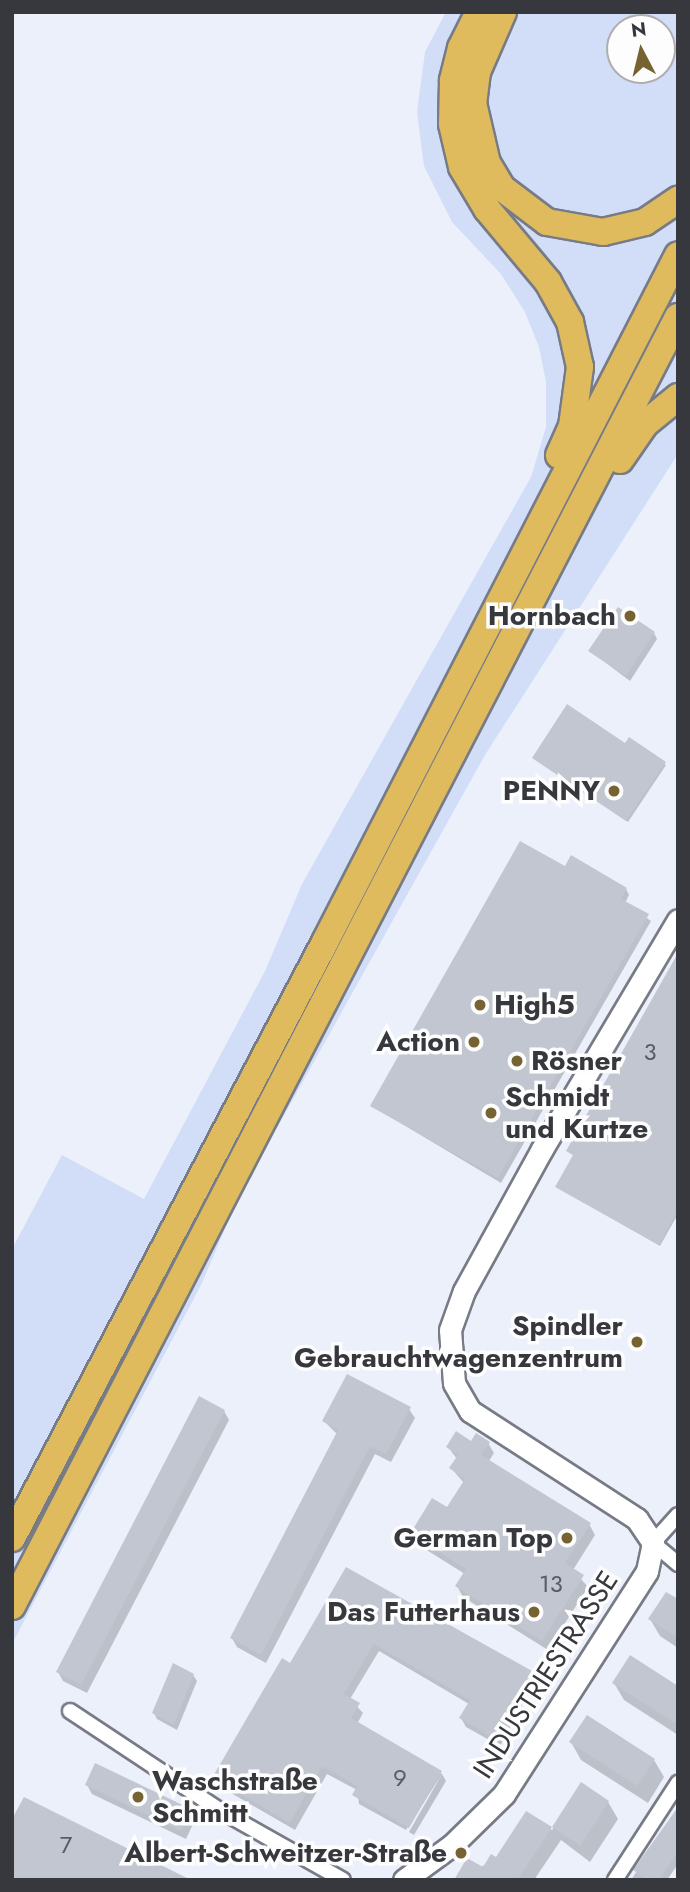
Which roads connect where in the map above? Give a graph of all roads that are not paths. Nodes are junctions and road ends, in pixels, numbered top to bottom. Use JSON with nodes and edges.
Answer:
{"nodes":[{"id":1,"x":479,"y":12,"type":"edge"},
{"id":2,"x":503,"y":12,"type":"edge"},
{"id":3,"x":678,"y":200,"type":"edge"},
{"id":4,"x":678,"y":255,"type":"edge"},
{"id":5,"x":678,"y":317,"type":"edge"},
{"id":6,"x":678,"y":397,"type":"edge"},
{"id":7,"x":580,"y":507,"type":"junction"},
{"id":8,"x":537,"y":531,"type":"junction"},
{"id":9,"x":678,"y":920,"type":"edge"},
{"id":10,"x":678,"y":1515,"type":"edge"},
{"id":11,"x":12,"y":1538,"type":"edge"},
{"id":12,"x":653,"y":1543,"type":"junction"},
{"id":13,"x":678,"y":1564,"type":"edge"},
{"id":14,"x":12,"y":1606,"type":"edge"},
{"id":15,"x":70,"y":1711,"type":"dead end"},
{"id":16,"x":678,"y":1783,"type":"edge"},
{"id":17,"x":343,"y":1880,"type":"edge"},
{"id":18,"x":404,"y":1880,"type":"edge"},
{"id":19,"x":615,"y":1880,"type":"edge"}],
"edges":[{"from":1,"to":8,"type":"highway"},
{"from":2,"to":3,"type":"highway"},
{"from":4,"to":8,"type":"highway"},
{"from":5,"to":7,"type":"highway"},
{"from":6,"to":7,"type":"highway"},
{"from":7,"to":14,"type":"highway"},
{"from":8,"to":11,"type":"highway"},
{"from":9,"to":12,"type":"street"},
{"from":10,"to":12,"type":"street"},
{"from":12,"to":13,"type":"street"},
{"from":12,"to":18,"type":"street","name":"INDUSTRIESTRASSE"},
{"from":15,"to":17,"type":"street"},
{"from":16,"to":19,"type":"street"}]}
